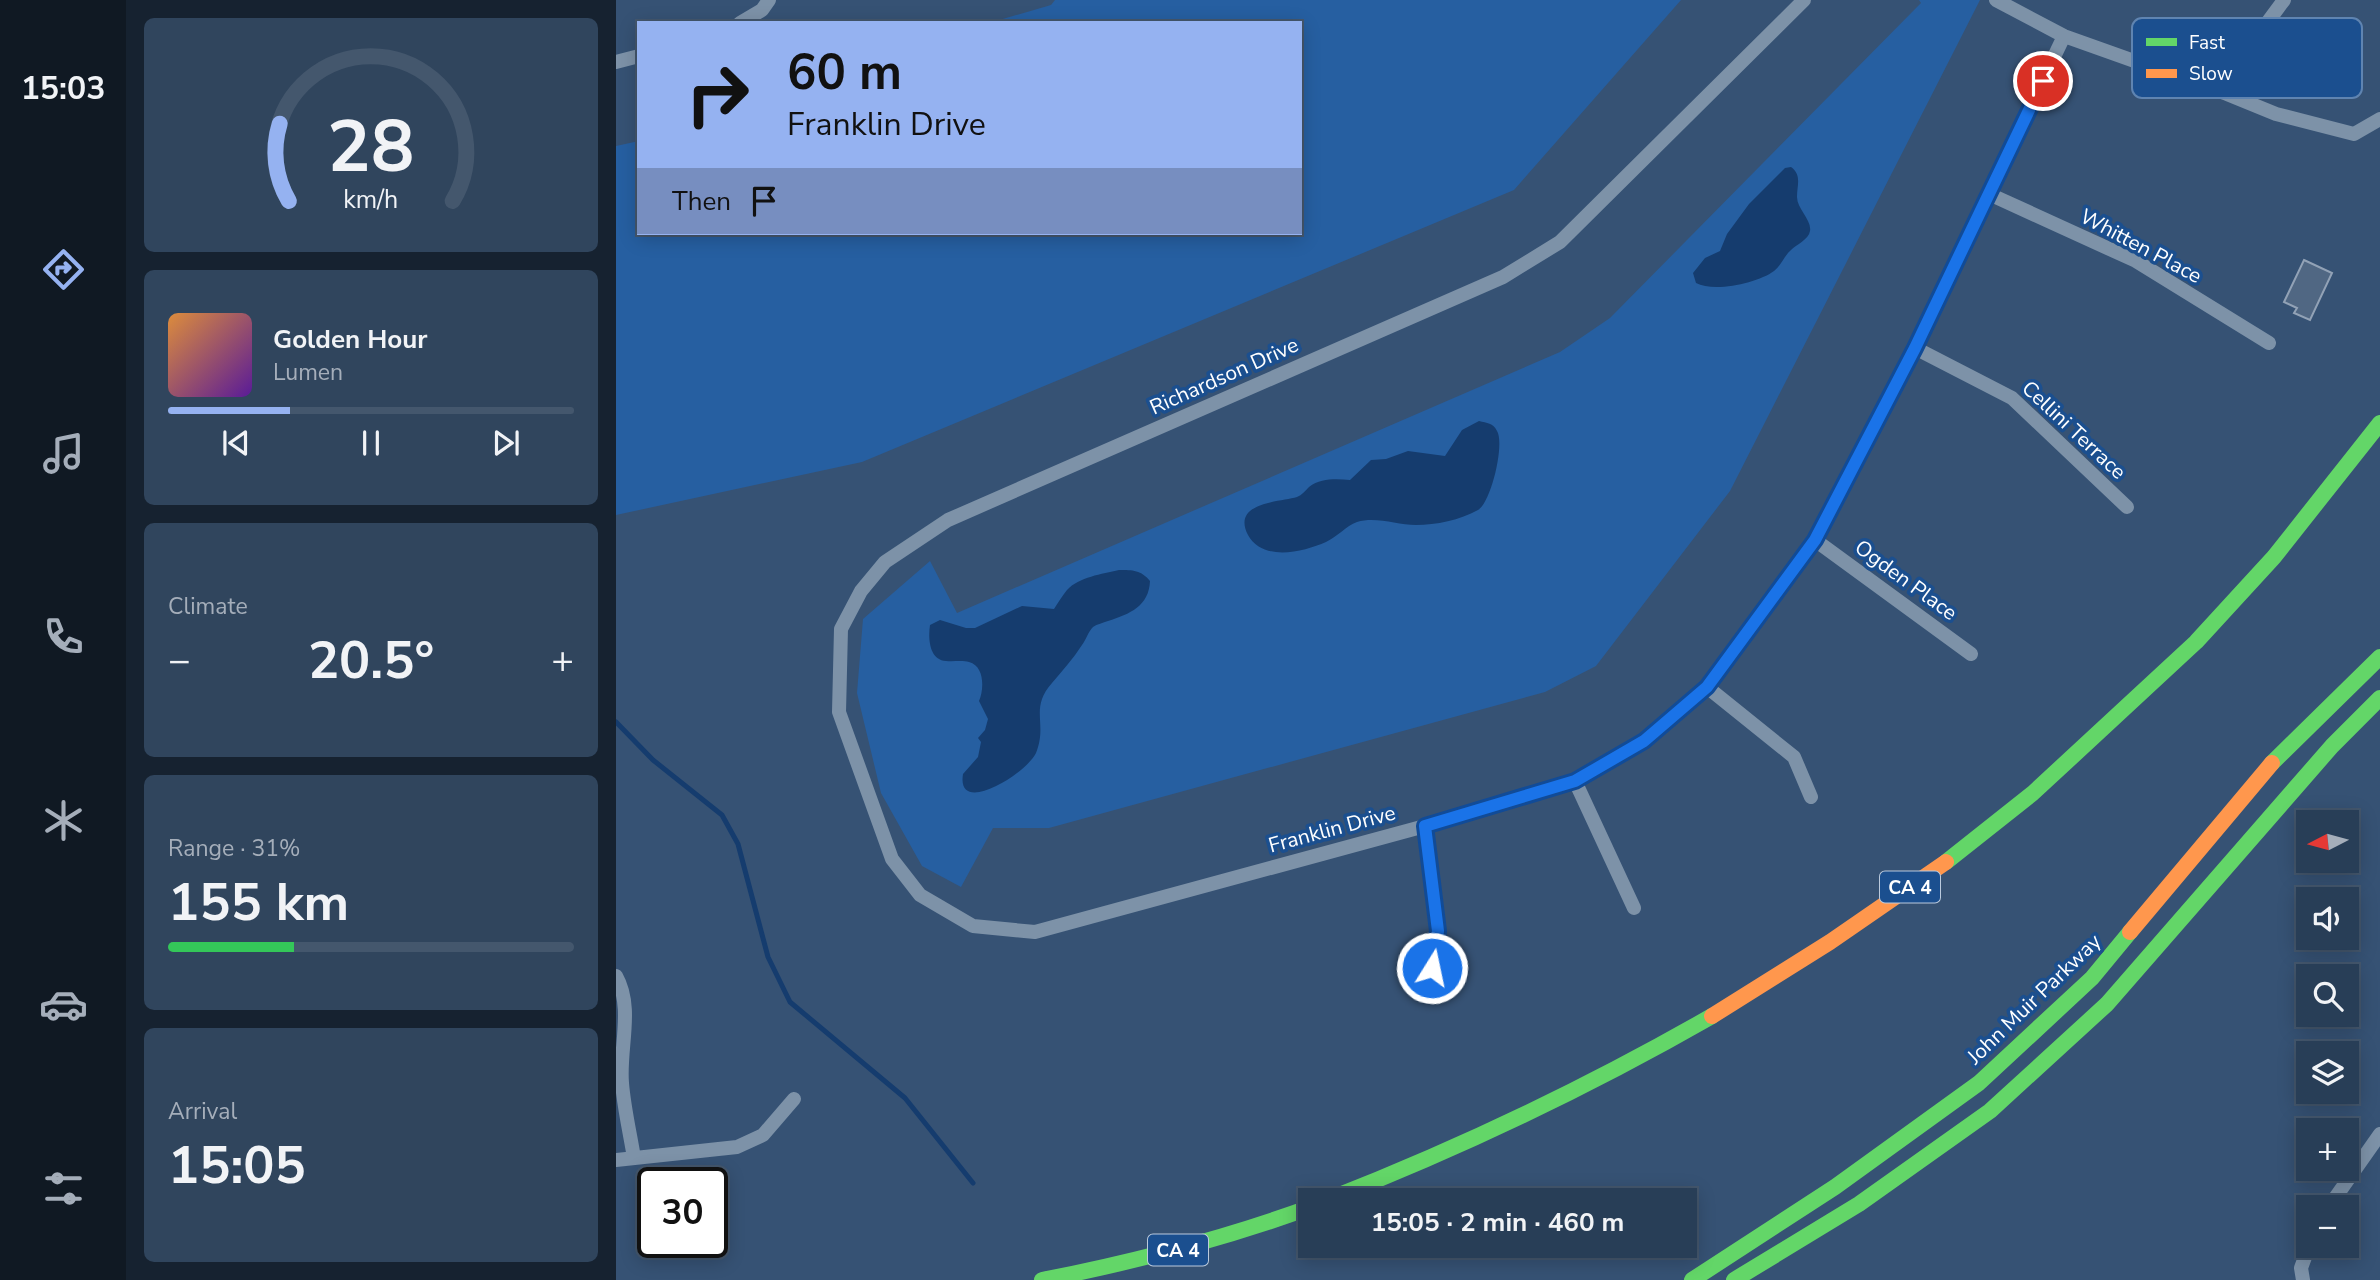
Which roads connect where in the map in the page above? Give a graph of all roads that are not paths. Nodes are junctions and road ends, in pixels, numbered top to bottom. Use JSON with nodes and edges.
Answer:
{"nodes":[{"id":1,"x":769,"y":0,"type":"edge"},
{"id":2,"x":1804,"y":0,"type":"edge"},
{"id":3,"x":1996,"y":0,"type":"edge"},
{"id":4,"x":2284,"y":0,"type":"edge"},
{"id":5,"x":2271,"y":18,"type":"edge"},
{"id":6,"x":743,"y":21,"type":"edge"},
{"id":7,"x":2064,"y":36,"type":"junction"},
{"id":8,"x":637,"y":57,"type":"edge"},
{"id":9,"x":2132,"y":60,"type":"edge"},
{"id":10,"x":616,"y":62,"type":"edge"},
{"id":11,"x":2237,"y":98,"type":"edge"},
{"id":12,"x":2380,"y":119,"type":"edge"},
{"id":13,"x":1989,"y":194,"type":"junction"},
{"id":14,"x":2269,"y":343,"type":"dead end"},
{"id":15,"x":1915,"y":348,"type":"junction"},
{"id":16,"x":2380,"y":423,"type":"edge"},
{"id":17,"x":2127,"y":507,"type":"dead end"},
{"id":18,"x":1815,"y":540,"type":"junction"},
{"id":19,"x":1971,"y":654,"type":"dead end"},
{"id":20,"x":2380,"y":657,"type":"edge"},
{"id":21,"x":1707,"y":687,"type":"junction"},
{"id":22,"x":2380,"y":698,"type":"edge"},
{"id":23,"x":1575,"y":781,"type":"junction"},
{"id":24,"x":1811,"y":796,"type":"dead end"},
{"id":25,"x":1425,"y":826,"type":"junction"},
{"id":26,"x":892,"y":859,"type":"joint"},
{"id":27,"x":1634,"y":908,"type":"dead end"},
{"id":28,"x":1432,"y":968,"type":"dead end"},
{"id":29,"x":616,"y":976,"type":"edge"},
{"id":30,"x":794,"y":1099,"type":"dead end"},
{"id":31,"x":2380,"y":1134,"type":"edge"},
{"id":32,"x":634,"y":1158,"type":"junction"},
{"id":33,"x":616,"y":1160,"type":"edge"},
{"id":34,"x":1360,"y":1188,"type":"edge"},
{"id":35,"x":2337,"y":1195,"type":"edge"},
{"id":36,"x":1298,"y":1212,"type":"edge"},
{"id":37,"x":2305,"y":1258,"type":"edge"},
{"id":38,"x":1042,"y":1280,"type":"edge"},
{"id":39,"x":1692,"y":1280,"type":"edge"},
{"id":40,"x":1734,"y":1280,"type":"edge"},
{"id":41,"x":2302,"y":1280,"type":"edge"}],
"edges":[{"from":1,"to":6,"type":"street"},
{"from":2,"to":26,"type":"street","name":"Richardson Drive"},
{"from":3,"to":7,"type":"street"},
{"from":4,"to":5,"type":"street"},
{"from":7,"to":9,"type":"street"},
{"from":7,"to":13,"type":"street","name":"Franklin Drive"},
{"from":8,"to":10,"type":"street"},
{"from":11,"to":12,"type":"street"},
{"from":13,"to":14,"type":"street","name":"Whitten Place"},
{"from":13,"to":15,"type":"street","name":"Franklin Drive"},
{"from":15,"to":17,"type":"street","name":"Cellini Terrace"},
{"from":15,"to":18,"type":"street","name":"Franklin Drive"},
{"from":16,"to":34,"type":"main road","number":"CA 4"},
{"from":18,"to":19,"type":"street","name":"Ogden Place"},
{"from":18,"to":21,"type":"street","name":"Franklin Drive"},
{"from":20,"to":39,"type":"main road","name":"John Muir Parkway"},
{"from":21,"to":23,"type":"street","name":"Franklin Drive"},
{"from":21,"to":24,"type":"street"},
{"from":22,"to":40,"type":"main road"},
{"from":23,"to":25,"type":"street","name":"Franklin Drive"},
{"from":23,"to":27,"type":"street"},
{"from":25,"to":26,"type":"street","name":"Franklin Drive"},
{"from":25,"to":28,"type":"street"},
{"from":29,"to":32,"type":"street"},
{"from":30,"to":32,"type":"street"},
{"from":31,"to":35,"type":"street"},
{"from":32,"to":33,"type":"street"},
{"from":36,"to":38,"type":"main road","number":"CA 4"},
{"from":37,"to":41,"type":"street"}]}
